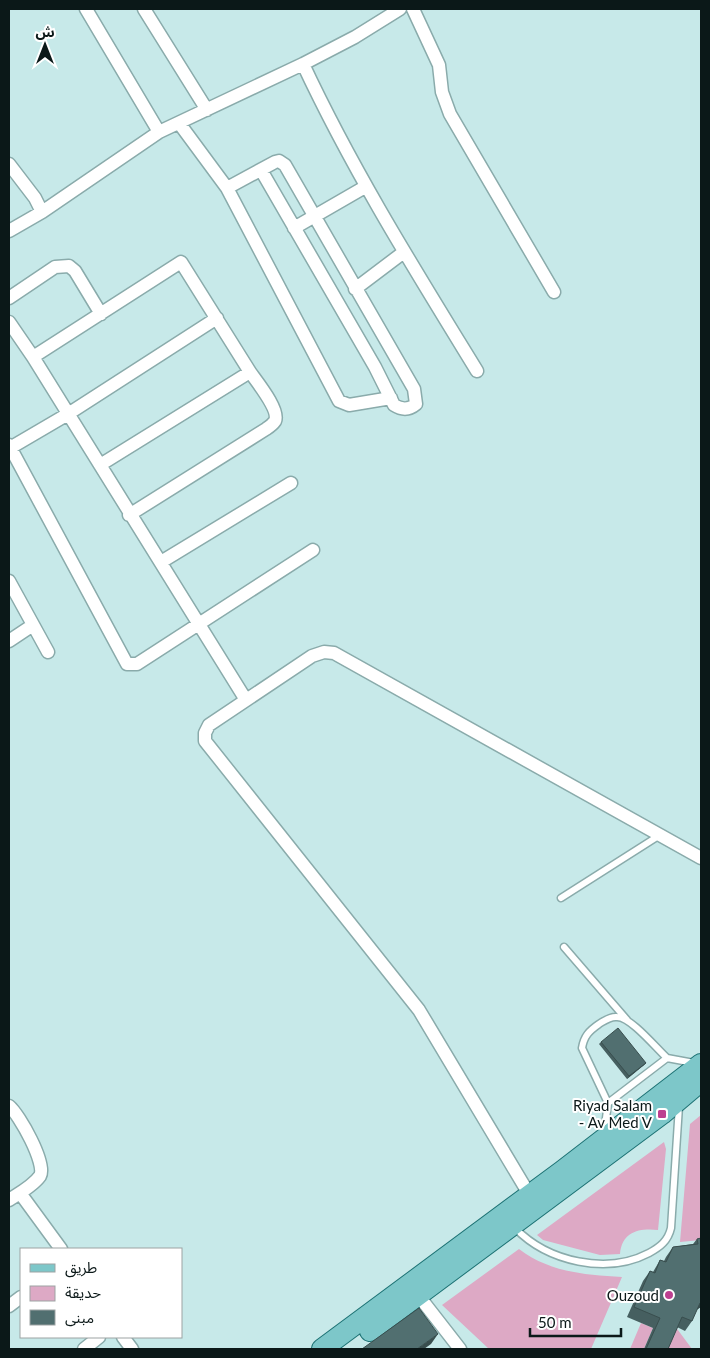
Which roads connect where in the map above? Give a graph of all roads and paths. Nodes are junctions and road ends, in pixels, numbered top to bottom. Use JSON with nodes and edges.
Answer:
{"nodes":[{"id":1,"x":86,"y":9,"type":"edge"},
{"id":2,"x":144,"y":9,"type":"edge"},
{"id":3,"x":400,"y":9,"type":"edge"},
{"id":4,"x":413,"y":9,"type":"edge"},
{"id":5,"x":303,"y":64,"type":"junction"},
{"id":6,"x":207,"y":110,"type":"junction"},
{"id":7,"x":179,"y":123,"type":"junction"},
{"id":8,"x":159,"y":132,"type":"junction"},
{"id":9,"x":9,"y":164,"type":"edge"},
{"id":10,"x":262,"y":170,"type":"junction"},
{"id":11,"x":365,"y":187,"type":"junction"},
{"id":12,"x":227,"y":188,"type":"junction"},
{"id":13,"x":42,"y":212,"type":"junction"},
{"id":14,"x":314,"y":216,"type":"junction"},
{"id":15,"x":294,"y":228,"type":"junction"},
{"id":16,"x":9,"y":231,"type":"edge"},
{"id":17,"x":404,"y":252,"type":"junction"},
{"id":18,"x":355,"y":289,"type":"junction"},
{"id":19,"x":554,"y":292,"type":"dead end"},
{"id":20,"x":9,"y":298,"type":"edge"},
{"id":21,"x":101,"y":314,"type":"junction"},
{"id":22,"x":216,"y":318,"type":"junction"},
{"id":23,"x":9,"y":322,"type":"edge"},
{"id":24,"x":33,"y":357,"type":"junction"},
{"id":25,"x":477,"y":371,"type":"dead end"},
{"id":26,"x":250,"y":372,"type":"junction"},
{"id":27,"x":390,"y":398,"type":"junction"},
{"id":28,"x":68,"y":414,"type":"junction"},
{"id":29,"x":10,"y":451,"type":"edge"},
{"id":30,"x":100,"y":465,"type":"junction"},
{"id":31,"x":292,"y":483,"type":"dead end"},
{"id":32,"x":129,"y":515,"type":"junction"},
{"id":33,"x":313,"y":550,"type":"dead end"},
{"id":34,"x":161,"y":562,"type":"junction"},
{"id":35,"x":10,"y":585,"type":"edge"},
{"id":36,"x":33,"y":624,"type":"junction"},
{"id":37,"x":198,"y":625,"type":"junction"},
{"id":38,"x":9,"y":641,"type":"edge"},
{"id":39,"x":48,"y":652,"type":"dead end"},
{"id":40,"x":246,"y":700,"type":"junction"},
{"id":41,"x":660,"y":835,"type":"junction"},
{"id":42,"x":701,"y":858,"type":"edge"},
{"id":43,"x":561,"y":898,"type":"dead end"},
{"id":44,"x":564,"y":947,"type":"dead end"},
{"id":45,"x":628,"y":1021,"type":"junction"},
{"id":46,"x":667,"y":1058,"type":"junction"},
{"id":47,"x":701,"y":1070,"type":"edge"},
{"id":48,"x":679,"y":1100,"type":"junction"},
{"id":49,"x":608,"y":1103,"type":"junction"},
{"id":50,"x":9,"y":1106,"type":"edge"},
{"id":51,"x":603,"y":1138,"type":"junction"},
{"id":52,"x":20,"y":1193,"type":"junction"},
{"id":53,"x":529,"y":1194,"type":"junction"},
{"id":54,"x":9,"y":1200,"type":"edge"},
{"id":55,"x":513,"y":1225,"type":"junction"},
{"id":56,"x":60,"y":1248,"type":"edge"},
{"id":57,"x":418,"y":1295,"type":"junction"},
{"id":58,"x":20,"y":1298,"type":"edge"},
{"id":59,"x":9,"y":1306,"type":"edge"},
{"id":60,"x":98,"y":1338,"type":"edge"},
{"id":61,"x":124,"y":1338,"type":"edge"},
{"id":62,"x":456,"y":1348,"type":"edge"},
{"id":63,"x":84,"y":1349,"type":"edge"},
{"id":64,"x":132,"y":1349,"type":"edge"},
{"id":65,"x":322,"y":1349,"type":"edge"},
{"id":66,"x":344,"y":1349,"type":"edge"}],
"edges":[{"from":1,"to":8,"type":"street"},
{"from":2,"to":6,"type":"street"},
{"from":3,"to":5,"type":"street"},
{"from":4,"to":19,"type":"street"},
{"from":5,"to":6,"type":"street"},
{"from":5,"to":11,"type":"street"},
{"from":6,"to":7,"type":"street"},
{"from":7,"to":8,"type":"street"},
{"from":7,"to":12,"type":"street"},
{"from":8,"to":13,"type":"street"},
{"from":9,"to":13,"type":"street"},
{"from":10,"to":12,"type":"street"},
{"from":10,"to":14,"type":"street"},
{"from":10,"to":15,"type":"street"},
{"from":11,"to":14,"type":"street"},
{"from":11,"to":17,"type":"street"},
{"from":12,"to":27,"type":"street"},
{"from":13,"to":16,"type":"street"},
{"from":14,"to":15,"type":"street"},
{"from":14,"to":18,"type":"street"},
{"from":15,"to":27,"type":"street"},
{"from":17,"to":18,"type":"street"},
{"from":17,"to":25,"type":"street"},
{"from":18,"to":27,"type":"street"},
{"from":20,"to":21,"type":"street"},
{"from":21,"to":22,"type":"street"},
{"from":21,"to":24,"type":"street"},
{"from":22,"to":26,"type":"street"},
{"from":22,"to":28,"type":"street"},
{"from":23,"to":24,"type":"street"},
{"from":24,"to":28,"type":"street"},
{"from":26,"to":30,"type":"street"},
{"from":26,"to":32,"type":"street"},
{"from":28,"to":29,"type":"street"},
{"from":28,"to":30,"type":"street"},
{"from":29,"to":37,"type":"street"},
{"from":30,"to":32,"type":"street"},
{"from":31,"to":34,"type":"street"},
{"from":32,"to":34,"type":"street"},
{"from":33,"to":37,"type":"street"},
{"from":34,"to":37,"type":"street"},
{"from":35,"to":36,"type":"street"},
{"from":36,"to":38,"type":"street"},
{"from":36,"to":39,"type":"street"},
{"from":37,"to":40,"type":"street"},
{"from":40,"to":41,"type":"street"},
{"from":40,"to":53,"type":"street"},
{"from":41,"to":42,"type":"street"},
{"from":41,"to":43,"type":"lane"},
{"from":44,"to":45,"type":"lane"},
{"from":45,"to":46,"type":"lane"},
{"from":45,"to":49,"type":"lane"},
{"from":46,"to":47,"type":"lane"},
{"from":46,"to":49,"type":"lane"},
{"from":47,"to":48,"type":"main road"},
{"from":47,"to":51,"type":"main road"},
{"from":48,"to":55,"type":"main road"},
{"from":48,"to":55,"type":"lane"},
{"from":49,"to":51,"type":"lane"},
{"from":50,"to":52,"type":"street"},
{"from":51,"to":53,"type":"main road"},
{"from":52,"to":54,"type":"street"},
{"from":52,"to":56,"type":"street"},
{"from":53,"to":65,"type":"main road"},
{"from":55,"to":57,"type":"main road"},
{"from":57,"to":62,"type":"street"},
{"from":57,"to":66,"type":"main road"},
{"from":58,"to":59,"type":"street"},
{"from":60,"to":63,"type":"street"},
{"from":61,"to":64,"type":"street"}]}
